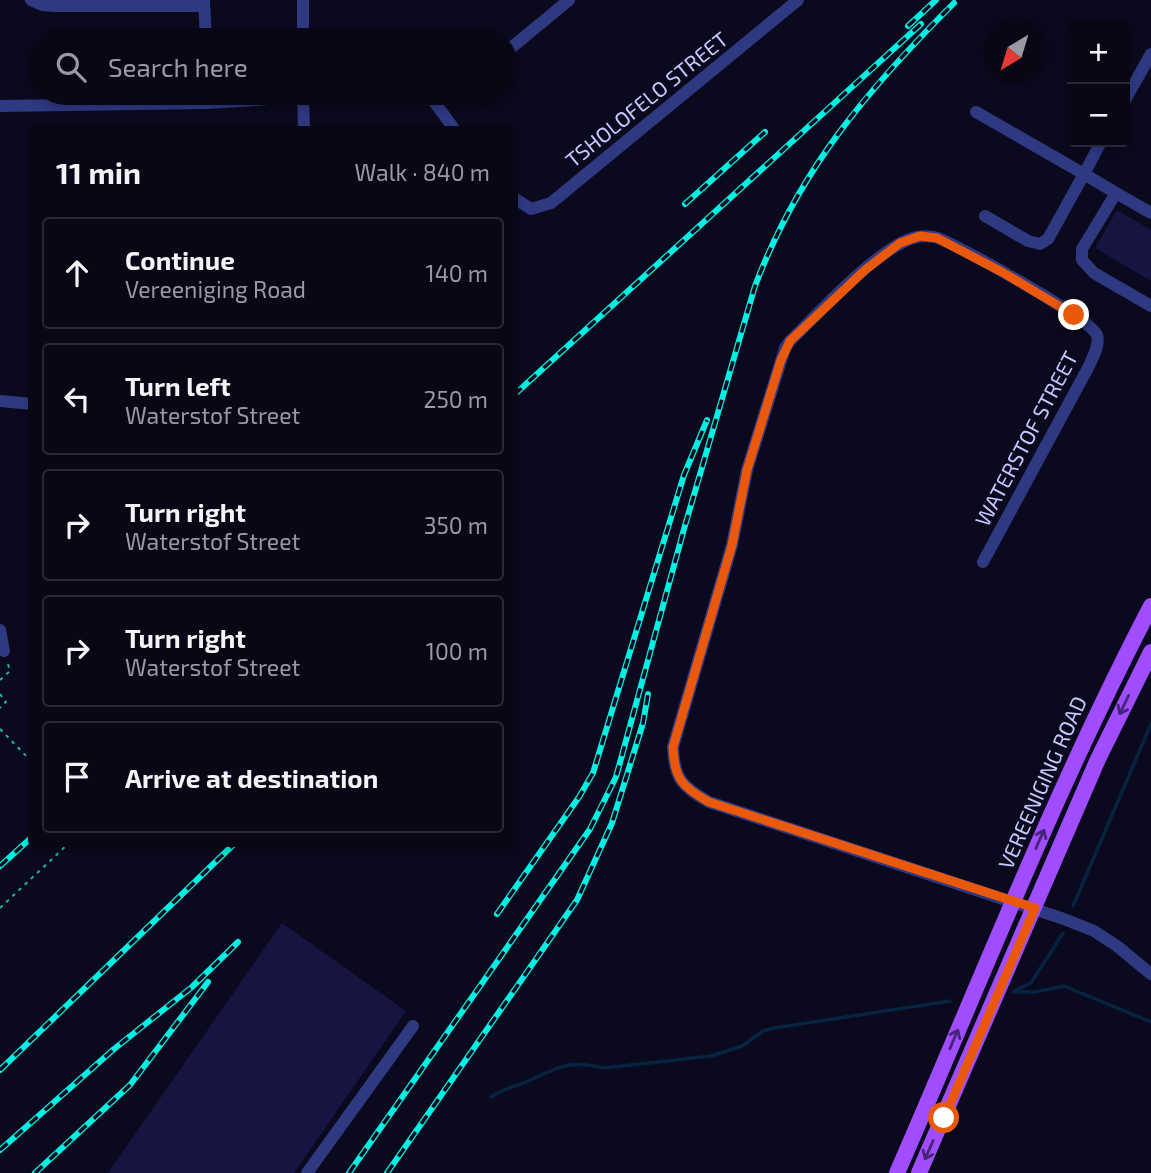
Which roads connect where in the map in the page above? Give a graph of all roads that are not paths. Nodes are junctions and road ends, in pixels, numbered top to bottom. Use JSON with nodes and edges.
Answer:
{"nodes":[{"id":1,"x":31,"y":0,"type":"edge"},
{"id":2,"x":303,"y":0,"type":"edge"},
{"id":3,"x":311,"y":0,"type":"edge"},
{"id":4,"x":569,"y":0,"type":"edge"},
{"id":5,"x":798,"y":0,"type":"edge"},
{"id":6,"x":204,"y":3,"type":"edge"},
{"id":7,"x":205,"y":28,"type":"edge"},
{"id":8,"x":303,"y":28,"type":"edge"},
{"id":9,"x":518,"y":42,"type":"edge"},
{"id":10,"x":1151,"y":54,"type":"edge"},
{"id":11,"x":1130,"y":91,"type":"edge"},
{"id":12,"x":28,"y":105,"type":"edge"},
{"id":13,"x":303,"y":105,"type":"edge"},
{"id":14,"x":442,"y":105,"type":"edge"},
{"id":15,"x":0,"y":106,"type":"edge"},
{"id":16,"x":976,"y":112,"type":"dead end"},
{"id":17,"x":304,"y":126,"type":"edge"},
{"id":18,"x":453,"y":126,"type":"edge"},
{"id":19,"x":1098,"y":147,"type":"edge"},
{"id":20,"x":1084,"y":174,"type":"junction"},
{"id":21,"x":1116,"y":193,"type":"junction"},
{"id":22,"x":518,"y":201,"type":"edge"},
{"id":23,"x":1151,"y":213,"type":"edge"},
{"id":24,"x":985,"y":216,"type":"dead end"},
{"id":25,"x":1151,"y":306,"type":"edge"},
{"id":26,"x":0,"y":401,"type":"edge"},
{"id":27,"x":28,"y":404,"type":"edge"},
{"id":28,"x":983,"y":562,"type":"dead end"},
{"id":29,"x":1151,"y":606,"type":"edge"},
{"id":30,"x":0,"y":631,"type":"edge"},
{"id":31,"x":4,"y":651,"type":"road end"},
{"id":32,"x":1151,"y":652,"type":"edge"},
{"id":33,"x":1012,"y":901,"type":"junction"},
{"id":34,"x":1035,"y":908,"type":"junction"},
{"id":35,"x":1151,"y":974,"type":"edge"},
{"id":36,"x":414,"y":1026,"type":"dead end"},
{"id":37,"x":307,"y":1173,"type":"edge"},
{"id":38,"x":897,"y":1173,"type":"edge"},
{"id":39,"x":919,"y":1173,"type":"edge"}],
"edges":[{"from":1,"to":6,"type":"street"},
{"from":2,"to":3,"type":"street"},
{"from":2,"to":8,"type":"street"},
{"from":4,"to":9,"type":"street"},
{"from":5,"to":22,"type":"street","name":"TSHOLOFELO STREET"},
{"from":6,"to":7,"type":"street"},
{"from":10,"to":11,"type":"street"},
{"from":12,"to":15,"type":"street"},
{"from":13,"to":17,"type":"street"},
{"from":14,"to":18,"type":"street"},
{"from":16,"to":20,"type":"street"},
{"from":19,"to":20,"type":"street"},
{"from":20,"to":21,"type":"street"},
{"from":20,"to":24,"type":"street"},
{"from":21,"to":23,"type":"street"},
{"from":21,"to":25,"type":"street"},
{"from":26,"to":27,"type":"street"},
{"from":28,"to":33,"type":"street","name":"WATERSTOF STREET"},
{"from":33,"to":29,"type":"main road","name":"VEREENIGING ROAD","one_way":true},
{"from":30,"to":31,"type":"street"},
{"from":32,"to":34,"type":"main road","name":"VEREENIGING ROAD","one_way":true},
{"from":33,"to":34,"type":"street","name":"WATERSTOF STREET"},
{"from":38,"to":33,"type":"main road","name":"VEREENIGING ROAD","one_way":true},
{"from":34,"to":35,"type":"street","name":"WATERSTOF STREET"},
{"from":34,"to":39,"type":"main road","name":"VEREENIGING ROAD","one_way":true},
{"from":36,"to":37,"type":"street"}]}
